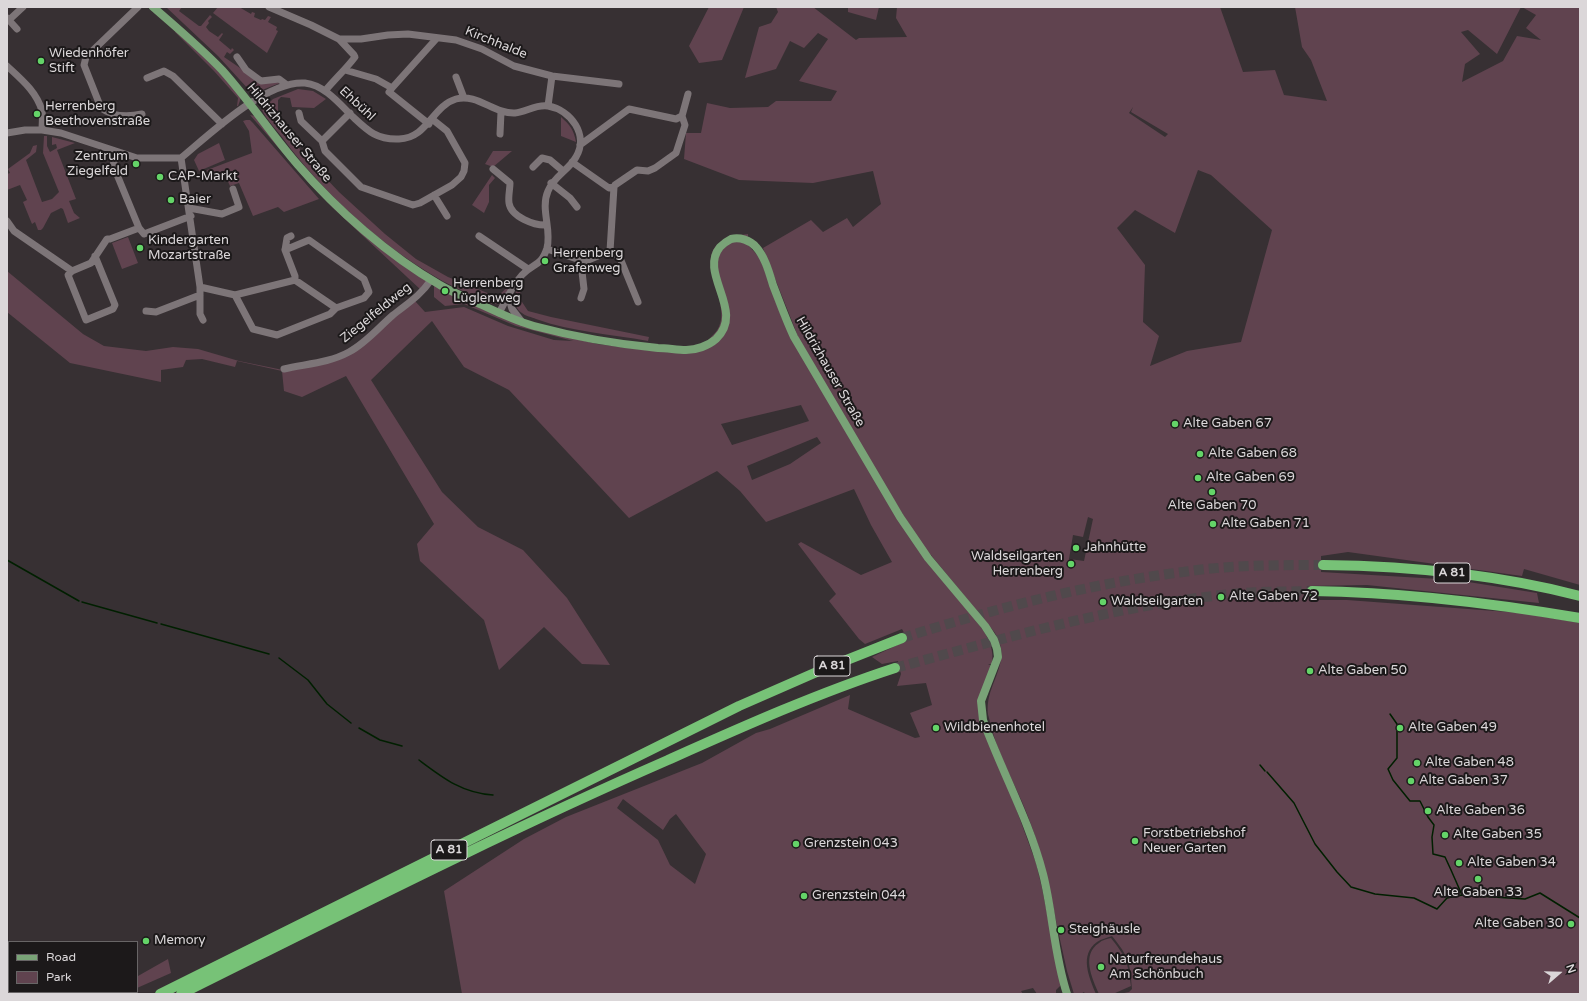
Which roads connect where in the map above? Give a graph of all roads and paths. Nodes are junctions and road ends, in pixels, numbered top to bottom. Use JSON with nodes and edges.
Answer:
{"nodes":[{"id":1,"x":22,"y":7,"type":"edge"},
{"id":2,"x":138,"y":7,"type":"edge"},
{"id":3,"x":153,"y":7,"type":"edge"},
{"id":4,"x":269,"y":7,"type":"edge"},
{"id":5,"x":8,"y":19,"type":"edge"},
{"id":6,"x":17,"y":29,"type":"dead end"},
{"id":7,"x":437,"y":38,"type":"junction"},
{"id":8,"x":339,"y":39,"type":"junction"},
{"id":9,"x":238,"y":57,"type":"dead end"},
{"id":10,"x":7,"y":66,"type":"edge"},
{"id":11,"x":346,"y":68,"type":"junction"},
{"id":12,"x":552,"y":76,"type":"junction"},
{"id":13,"x":147,"y":78,"type":"dead end"},
{"id":14,"x":456,"y":78,"type":"dead end"},
{"id":15,"x":619,"y":84,"type":"dead end"},
{"id":16,"x":287,"y":85,"type":"junction"},
{"id":17,"x":392,"y":88,"type":"junction"},
{"id":18,"x":325,"y":91,"type":"junction"},
{"id":19,"x":688,"y":94,"type":"dead end"},
{"id":20,"x":464,"y":98,"type":"junction"},
{"id":21,"x":250,"y":104,"type":"junction"},
{"id":22,"x":548,"y":106,"type":"junction"},
{"id":23,"x":501,"y":112,"type":"junction"},
{"id":24,"x":299,"y":113,"type":"dead end"},
{"id":25,"x":350,"y":113,"type":"junction"},
{"id":26,"x":142,"y":114,"type":"dead end"},
{"id":27,"x":682,"y":116,"type":"junction"},
{"id":28,"x":430,"y":121,"type":"junction"},
{"id":29,"x":222,"y":124,"type":"junction"},
{"id":30,"x":42,"y":130,"type":"junction"},
{"id":31,"x":7,"y":133,"type":"edge"},
{"id":32,"x":500,"y":134,"type":"dead end"},
{"id":33,"x":322,"y":141,"type":"junction"},
{"id":34,"x":580,"y":145,"type":"junction"},
{"id":35,"x":117,"y":152,"type":"junction"},
{"id":36,"x":181,"y":158,"type":"junction"},
{"id":37,"x":572,"y":162,"type":"junction"},
{"id":38,"x":533,"y":167,"type":"dead end"},
{"id":39,"x":494,"y":169,"type":"dead end"},
{"id":40,"x":562,"y":171,"type":"junction"},
{"id":41,"x":551,"y":183,"type":"junction"},
{"id":42,"x":614,"y":187,"type":"junction"},
{"id":43,"x":233,"y":189,"type":"dead end"},
{"id":44,"x":434,"y":195,"type":"junction"},
{"id":45,"x":577,"y":207,"type":"dead end"},
{"id":46,"x":189,"y":208,"type":"junction"},
{"id":47,"x":190,"y":216,"type":"junction"},
{"id":48,"x":447,"y":216,"type":"dead end"},
{"id":49,"x":7,"y":221,"type":"edge"},
{"id":50,"x":547,"y":225,"type":"junction"},
{"id":51,"x":139,"y":228,"type":"junction"},
{"id":52,"x":291,"y":236,"type":"dead end"},
{"id":53,"x":479,"y":236,"type":"dead end"},
{"id":54,"x":547,"y":249,"type":"junction"},
{"id":55,"x":285,"y":250,"type":"junction"},
{"id":56,"x":610,"y":251,"type":"junction"},
{"id":57,"x":94,"y":256,"type":"junction"},
{"id":58,"x":581,"y":263,"type":"junction"},
{"id":59,"x":528,"y":269,"type":"junction"},
{"id":60,"x":72,"y":270,"type":"junction"},
{"id":61,"x":295,"y":280,"type":"junction"},
{"id":62,"x":431,"y":280,"type":"junction"},
{"id":63,"x":200,"y":287,"type":"junction"},
{"id":64,"x":200,"y":295,"type":"junction"},
{"id":65,"x":235,"y":295,"type":"junction"},
{"id":66,"x":508,"y":295,"type":"junction"},
{"id":67,"x":581,"y":298,"type":"dead end"},
{"id":68,"x":638,"y":302,"type":"dead end"},
{"id":69,"x":336,"y":308,"type":"junction"},
{"id":70,"x":146,"y":311,"type":"dead end"},
{"id":71,"x":499,"y":313,"type":"junction"},
{"id":72,"x":203,"y":320,"type":"dead end"},
{"id":73,"x":522,"y":322,"type":"junction"},
{"id":74,"x":284,"y":369,"type":"dead end"},
{"id":75,"x":1322,"y":565,"type":"tunnel mouth"},
{"id":76,"x":1312,"y":591,"type":"tunnel mouth"},
{"id":77,"x":1580,"y":596,"type":"edge"},
{"id":78,"x":1580,"y":618,"type":"edge"},
{"id":79,"x":902,"y":638,"type":"tunnel mouth"},
{"id":80,"x":894,"y":668,"type":"tunnel mouth"},
{"id":81,"x":160,"y":994,"type":"edge"},
{"id":82,"x":181,"y":994,"type":"edge"},
{"id":83,"x":1067,"y":994,"type":"edge"}],
"edges":[{"from":1,"to":5,"type":"street"},
{"from":2,"to":26,"type":"street"},
{"from":3,"to":21,"type":"main road","name":"Hildrizhauser Straße"},
{"from":4,"to":8,"type":"street"},
{"from":5,"to":6,"type":"street"},
{"from":7,"to":8,"type":"street","name":"Kirchhalde"},
{"from":7,"to":12,"type":"street","name":"Kirchhalde"},
{"from":7,"to":17,"type":"street"},
{"from":8,"to":11,"type":"street"},
{"from":9,"to":16,"type":"street"},
{"from":10,"to":30,"type":"street"},
{"from":11,"to":17,"type":"street"},
{"from":11,"to":18,"type":"street"},
{"from":12,"to":15,"type":"street","name":"Kirchhalde"},
{"from":12,"to":22,"type":"street"},
{"from":13,"to":29,"type":"street"},
{"from":14,"to":20,"type":"street"},
{"from":16,"to":18,"type":"street","name":"Ehbühl"},
{"from":16,"to":21,"type":"street","name":"Ehbühl"},
{"from":17,"to":28,"type":"street"},
{"from":18,"to":25,"type":"street","name":"Ehbühl"},
{"from":19,"to":27,"type":"street"},
{"from":20,"to":23,"type":"street"},
{"from":20,"to":28,"type":"street","name":"Ehbühl"},
{"from":21,"to":29,"type":"street","name":"Ehbühl"},
{"from":21,"to":62,"type":"main road","name":"Hildrizhauser Straße"},
{"from":22,"to":23,"type":"street"},
{"from":22,"to":34,"type":"street"},
{"from":23,"to":32,"type":"street"},
{"from":24,"to":33,"type":"street"},
{"from":25,"to":28,"type":"street","name":"Ehbühl"},
{"from":25,"to":33,"type":"street"},
{"from":27,"to":34,"type":"street"},
{"from":27,"to":42,"type":"street"},
{"from":28,"to":44,"type":"street"},
{"from":29,"to":36,"type":"street","name":"Ehbühl"},
{"from":30,"to":31,"type":"street"},
{"from":30,"to":35,"type":"street"},
{"from":33,"to":44,"type":"street"},
{"from":34,"to":37,"type":"street"},
{"from":35,"to":36,"type":"street"},
{"from":35,"to":51,"type":"street"},
{"from":36,"to":46,"type":"street"},
{"from":37,"to":40,"type":"street"},
{"from":37,"to":42,"type":"street"},
{"from":38,"to":40,"type":"street"},
{"from":39,"to":50,"type":"street"},
{"from":40,"to":41,"type":"street"},
{"from":41,"to":45,"type":"street"},
{"from":41,"to":50,"type":"street"},
{"from":42,"to":56,"type":"street"},
{"from":43,"to":46,"type":"street"},
{"from":44,"to":48,"type":"street"},
{"from":46,"to":47,"type":"street"},
{"from":47,"to":51,"type":"street"},
{"from":47,"to":63,"type":"street"},
{"from":49,"to":60,"type":"street"},
{"from":50,"to":54,"type":"street"},
{"from":51,"to":57,"type":"street"},
{"from":52,"to":55,"type":"street"},
{"from":53,"to":59,"type":"street"},
{"from":54,"to":58,"type":"street"},
{"from":54,"to":59,"type":"street"},
{"from":55,"to":61,"type":"street"},
{"from":55,"to":69,"type":"street"},
{"from":56,"to":58,"type":"street"},
{"from":56,"to":68,"type":"street"},
{"from":57,"to":60,"type":"street"},
{"from":57,"to":60,"type":"street"},
{"from":58,"to":67,"type":"street"},
{"from":59,"to":66,"type":"street"},
{"from":61,"to":65,"type":"street"},
{"from":61,"to":69,"type":"street"},
{"from":62,"to":71,"type":"main road","name":"Hildrizhauser Straße"},
{"from":62,"to":74,"type":"street","name":"Ziegelfeldweg"},
{"from":63,"to":64,"type":"street"},
{"from":63,"to":65,"type":"street"},
{"from":64,"to":70,"type":"street"},
{"from":64,"to":72,"type":"street"},
{"from":65,"to":69,"type":"street"},
{"from":66,"to":71,"type":"street"},
{"from":66,"to":73,"type":"street"},
{"from":71,"to":73,"type":"main road","name":"Hildrizhauser Straße"},
{"from":73,"to":83,"type":"main road","name":"Hildrizhauser Straße"},
{"from":75,"to":77,"type":"highway","number":"A 81"},
{"from":76,"to":78,"type":"highway","number":"A 81"},
{"from":79,"to":81,"type":"highway","number":"A 81"},
{"from":80,"to":82,"type":"highway","number":"A 81"}]}
